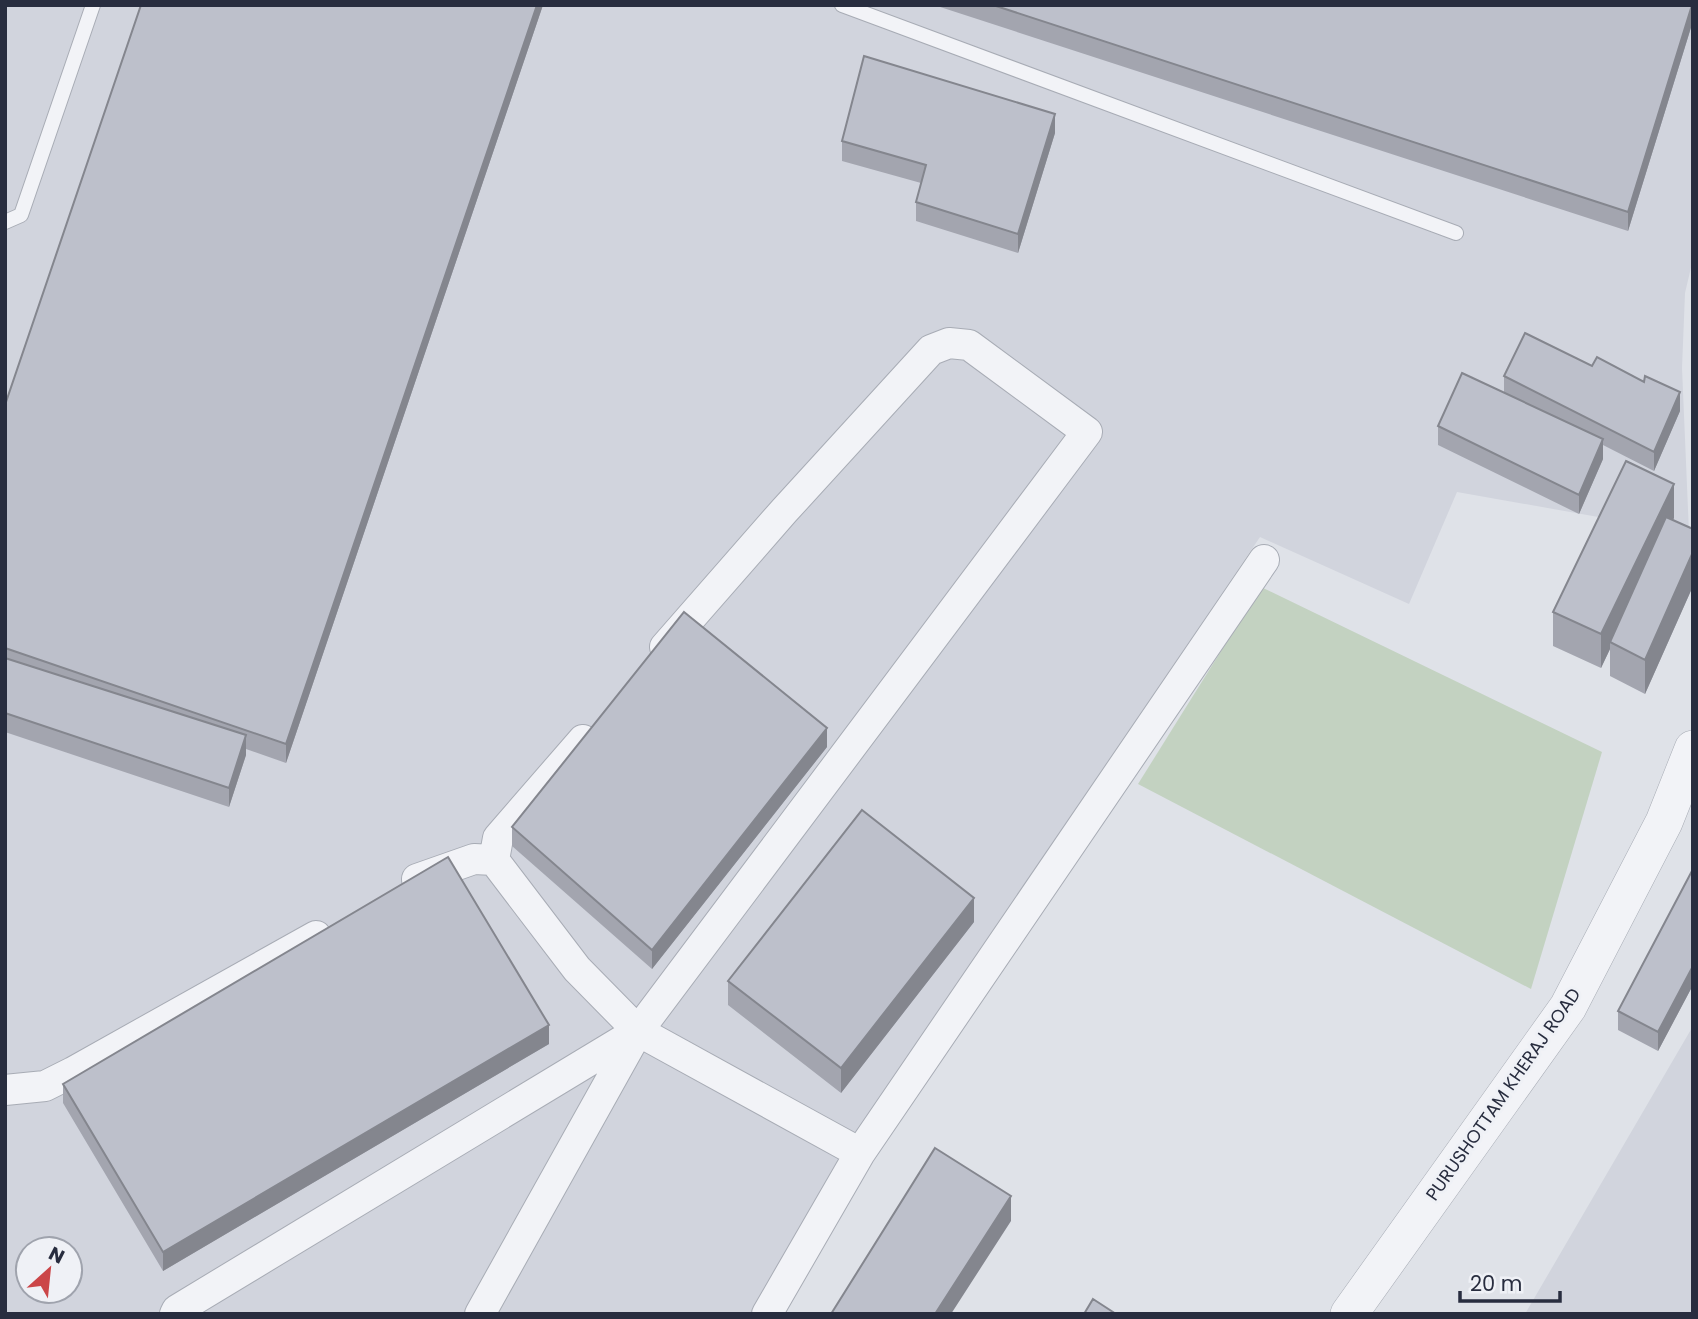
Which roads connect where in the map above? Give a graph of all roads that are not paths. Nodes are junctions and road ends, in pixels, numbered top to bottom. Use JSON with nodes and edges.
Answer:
{"nodes":[{"id":1,"x":93,"y":5,"type":"edge"},
{"id":2,"x":842,"y":5,"type":"edge"},
{"id":3,"x":5,"y":222,"type":"edge"},
{"id":4,"x":1456,"y":233,"type":"dead end"},
{"id":5,"x":1264,"y":560,"type":"dead end"},
{"id":6,"x":648,"y":666,"type":"edge"},
{"id":7,"x":603,"y":718,"type":"edge"},
{"id":8,"x":1693,"y":749,"type":"edge"},
{"id":9,"x":1683,"y":799,"type":"edge"},
{"id":10,"x":494,"y":860,"type":"junction"},
{"id":11,"x":388,"y":895,"type":"edge"},
{"id":12,"x":339,"y":923,"type":"edge"},
{"id":13,"x":638,"y":1031,"type":"junction"},
{"id":14,"x":5,"y":1090,"type":"edge"},
{"id":15,"x":860,"y":1153,"type":"junction"},
{"id":16,"x":175,"y":1314,"type":"edge"},
{"id":17,"x":480,"y":1314,"type":"edge"},
{"id":18,"x":767,"y":1314,"type":"edge"},
{"id":19,"x":1349,"y":1314,"type":"edge"}],
"edges":[{"from":1,"to":3,"type":"lane"},
{"from":2,"to":4,"type":"lane"},
{"from":5,"to":15,"type":"street"},
{"from":6,"to":13,"type":"street"},
{"from":7,"to":10,"type":"street"},
{"from":8,"to":9,"type":"street","name":"PURUSHOTTAM KHERAJ ROAD"},
{"from":9,"to":19,"type":"street","name":"PURUSHOTTAM KHERAJ ROAD"},
{"from":10,"to":11,"type":"street"},
{"from":10,"to":13,"type":"street"},
{"from":12,"to":14,"type":"street"},
{"from":13,"to":15,"type":"street"},
{"from":13,"to":16,"type":"street"},
{"from":13,"to":17,"type":"street"},
{"from":15,"to":18,"type":"street"}]}
